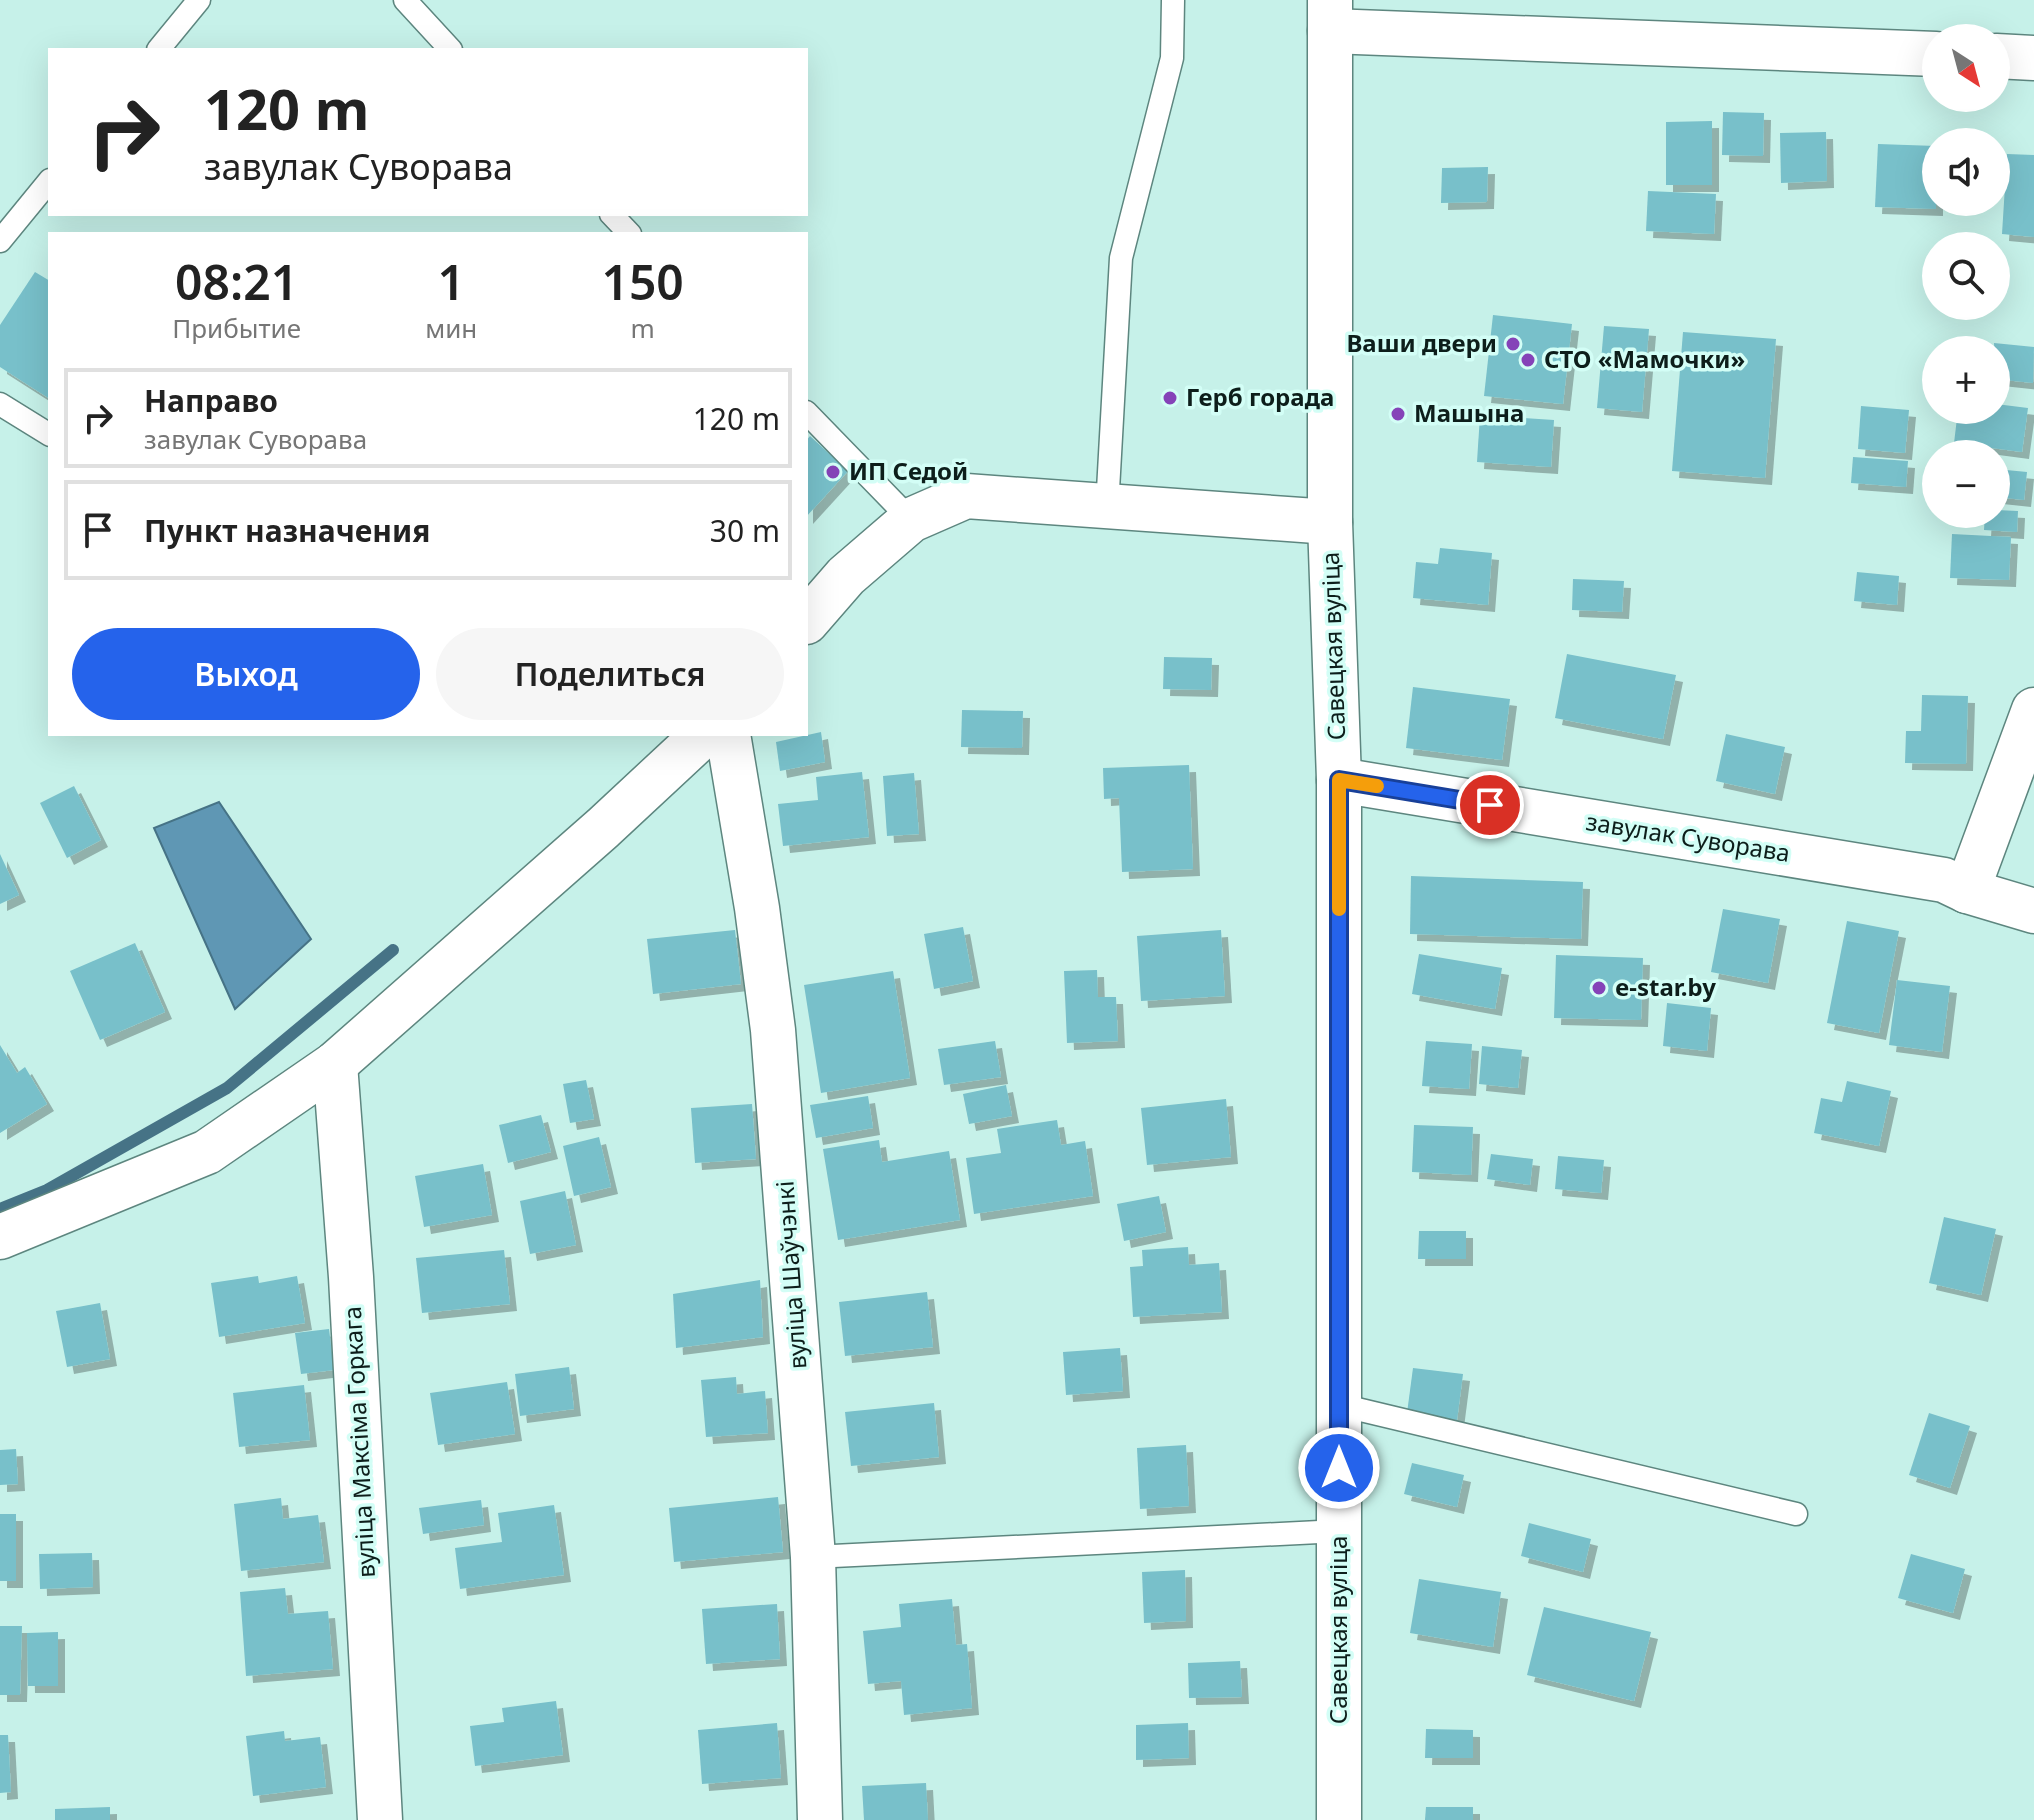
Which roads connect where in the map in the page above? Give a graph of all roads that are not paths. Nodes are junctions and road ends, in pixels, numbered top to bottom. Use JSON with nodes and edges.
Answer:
{"nodes":[{"id":1,"x":199,"y":0,"type":"edge"},
{"id":2,"x":405,"y":0,"type":"edge"},
{"id":3,"x":1173,"y":0,"type":"edge"},
{"id":4,"x":1330,"y":16,"type":"edge"},
{"id":5,"x":160,"y":48,"type":"edge"},
{"id":6,"x":449,"y":48,"type":"edge"},
{"id":7,"x":1922,"y":53,"type":"edge"},
{"id":8,"x":2010,"y":57,"type":"edge"},
{"id":9,"x":2034,"y":58,"type":"edge"},
{"id":10,"x":48,"y":182,"type":"edge"},
{"id":11,"x":613,"y":216,"type":"edge"},
{"id":12,"x":628,"y":232,"type":"edge"},
{"id":13,"x":0,"y":241,"type":"edge"},
{"id":14,"x":0,"y":404,"type":"edge"},
{"id":15,"x":808,"y":414,"type":"edge"},
{"id":16,"x":48,"y":434,"type":"edge"},
{"id":17,"x":1107,"y":508,"type":"junction"},
{"id":18,"x":911,"y":520,"type":"junction"},
{"id":19,"x":1330,"y":522,"type":"junction"},
{"id":20,"x":808,"y":620,"type":"edge"},
{"id":21,"x":2034,"y":710,"type":"edge"},
{"id":22,"x":702,"y":736,"type":"edge"},
{"id":23,"x":728,"y":736,"type":"edge"},
{"id":24,"x":1339,"y":780,"type":"junction"},
{"id":25,"x":1967,"y":891,"type":"junction"},
{"id":26,"x":2034,"y":911,"type":"edge"},
{"id":27,"x":335,"y":1064,"type":"junction"},
{"id":28,"x":0,"y":1237,"type":"edge"},
{"id":29,"x":1340,"y":1405,"type":"junction"},
{"id":30,"x":1796,"y":1514,"type":"dead end"},
{"id":31,"x":1339,"y":1531,"type":"junction"},
{"id":32,"x":813,"y":1557,"type":"junction"},
{"id":33,"x":380,"y":1820,"type":"edge"},
{"id":34,"x":820,"y":1820,"type":"edge"},
{"id":35,"x":1339,"y":1820,"type":"edge"}],
"edges":[{"from":1,"to":5,"type":"lane"},
{"from":2,"to":6,"type":"lane"},
{"from":3,"to":17,"type":"lane"},
{"from":4,"to":7,"type":"street"},
{"from":4,"to":19,"type":"street","name":"Савецкая вуліца"},
{"from":8,"to":9,"type":"street"},
{"from":10,"to":13,"type":"lane"},
{"from":11,"to":12,"type":"lane"},
{"from":14,"to":16,"type":"lane"},
{"from":15,"to":18,"type":"lane"},
{"from":17,"to":18,"type":"street"},
{"from":17,"to":19,"type":"street"},
{"from":18,"to":20,"type":"street"},
{"from":19,"to":24,"type":"street","name":"Савецкая вуліца"},
{"from":21,"to":25,"type":"street"},
{"from":22,"to":27,"type":"street"},
{"from":23,"to":32,"type":"street","name":"вуліца Шаўчэнкі"},
{"from":24,"to":25,"type":"street","name":"завулак Суворава"},
{"from":24,"to":29,"type":"street","name":"Савецкая вуліца"},
{"from":25,"to":26,"type":"street","name":"завулак Суворава"},
{"from":27,"to":28,"type":"street"},
{"from":27,"to":33,"type":"street","name":"вуліца Максіма Горкага"},
{"from":29,"to":30,"type":"lane"},
{"from":29,"to":31,"type":"street","name":"Савецкая вуліца"},
{"from":31,"to":32,"type":"lane"},
{"from":31,"to":35,"type":"street","name":"Савецкая вуліца"},
{"from":32,"to":34,"type":"street","name":"вуліца Шаўчэнкі"}]}
